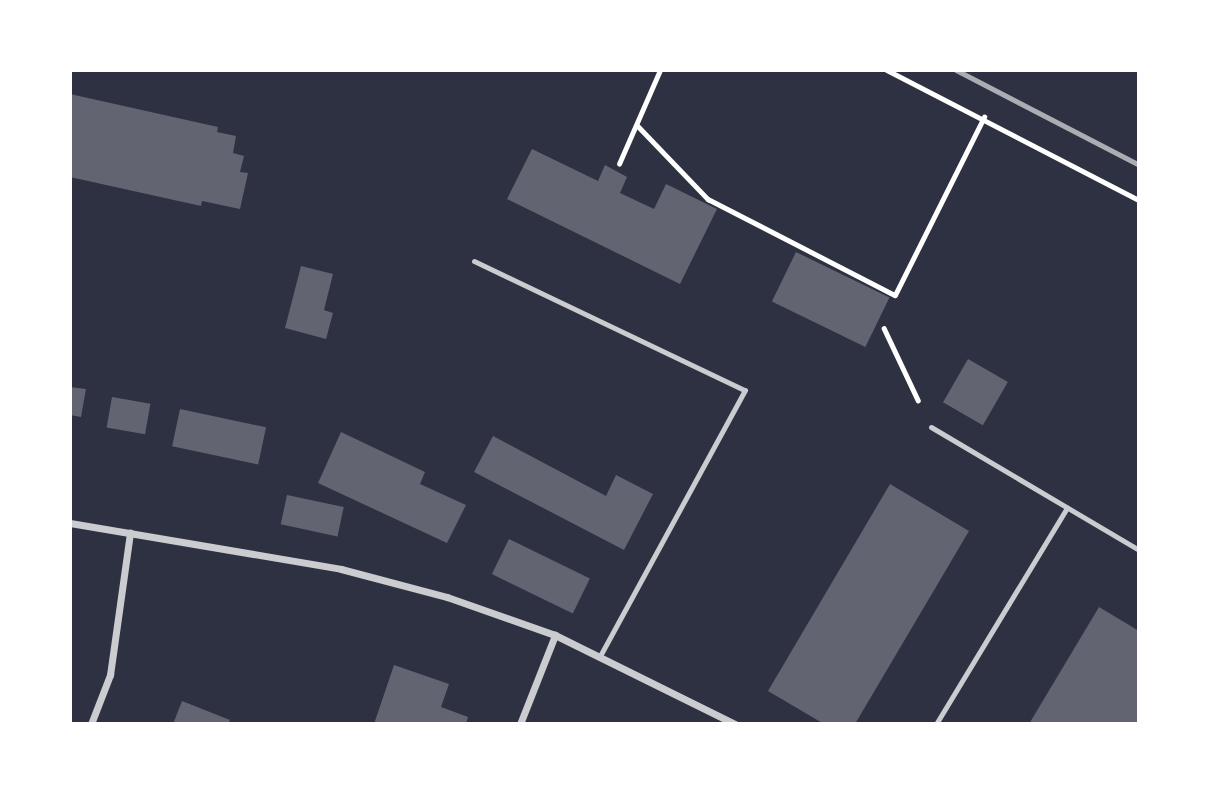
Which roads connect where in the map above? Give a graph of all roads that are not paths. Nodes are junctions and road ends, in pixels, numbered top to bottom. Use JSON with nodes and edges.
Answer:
{"nodes":[{"id":1,"x":474,"y":261,"type":"dead end"},
{"id":2,"x":931,"y":427,"type":"road end"},
{"id":3,"x":1068,"y":508,"type":"junction"},
{"id":4,"x":70,"y":523,"type":"edge"},
{"id":5,"x":131,"y":532,"type":"junction"},
{"id":6,"x":1139,"y":550,"type":"edge"},
{"id":7,"x":555,"y":635,"type":"junction"},
{"id":8,"x":600,"y":656,"type":"junction"},
{"id":9,"x":91,"y":724,"type":"edge"},
{"id":10,"x":520,"y":724,"type":"edge"},
{"id":11,"x":735,"y":724,"type":"edge"},
{"id":12,"x":936,"y":724,"type":"edge"}],
"edges":[{"from":1,"to":8,"type":"lane"},
{"from":2,"to":3,"type":"lane"},
{"from":3,"to":6,"type":"lane"},
{"from":3,"to":12,"type":"lane"},
{"from":4,"to":5,"type":"street"},
{"from":5,"to":7,"type":"street"},
{"from":5,"to":9,"type":"street"},
{"from":7,"to":8,"type":"street"},
{"from":7,"to":10,"type":"street"},
{"from":8,"to":11,"type":"street"}]}
